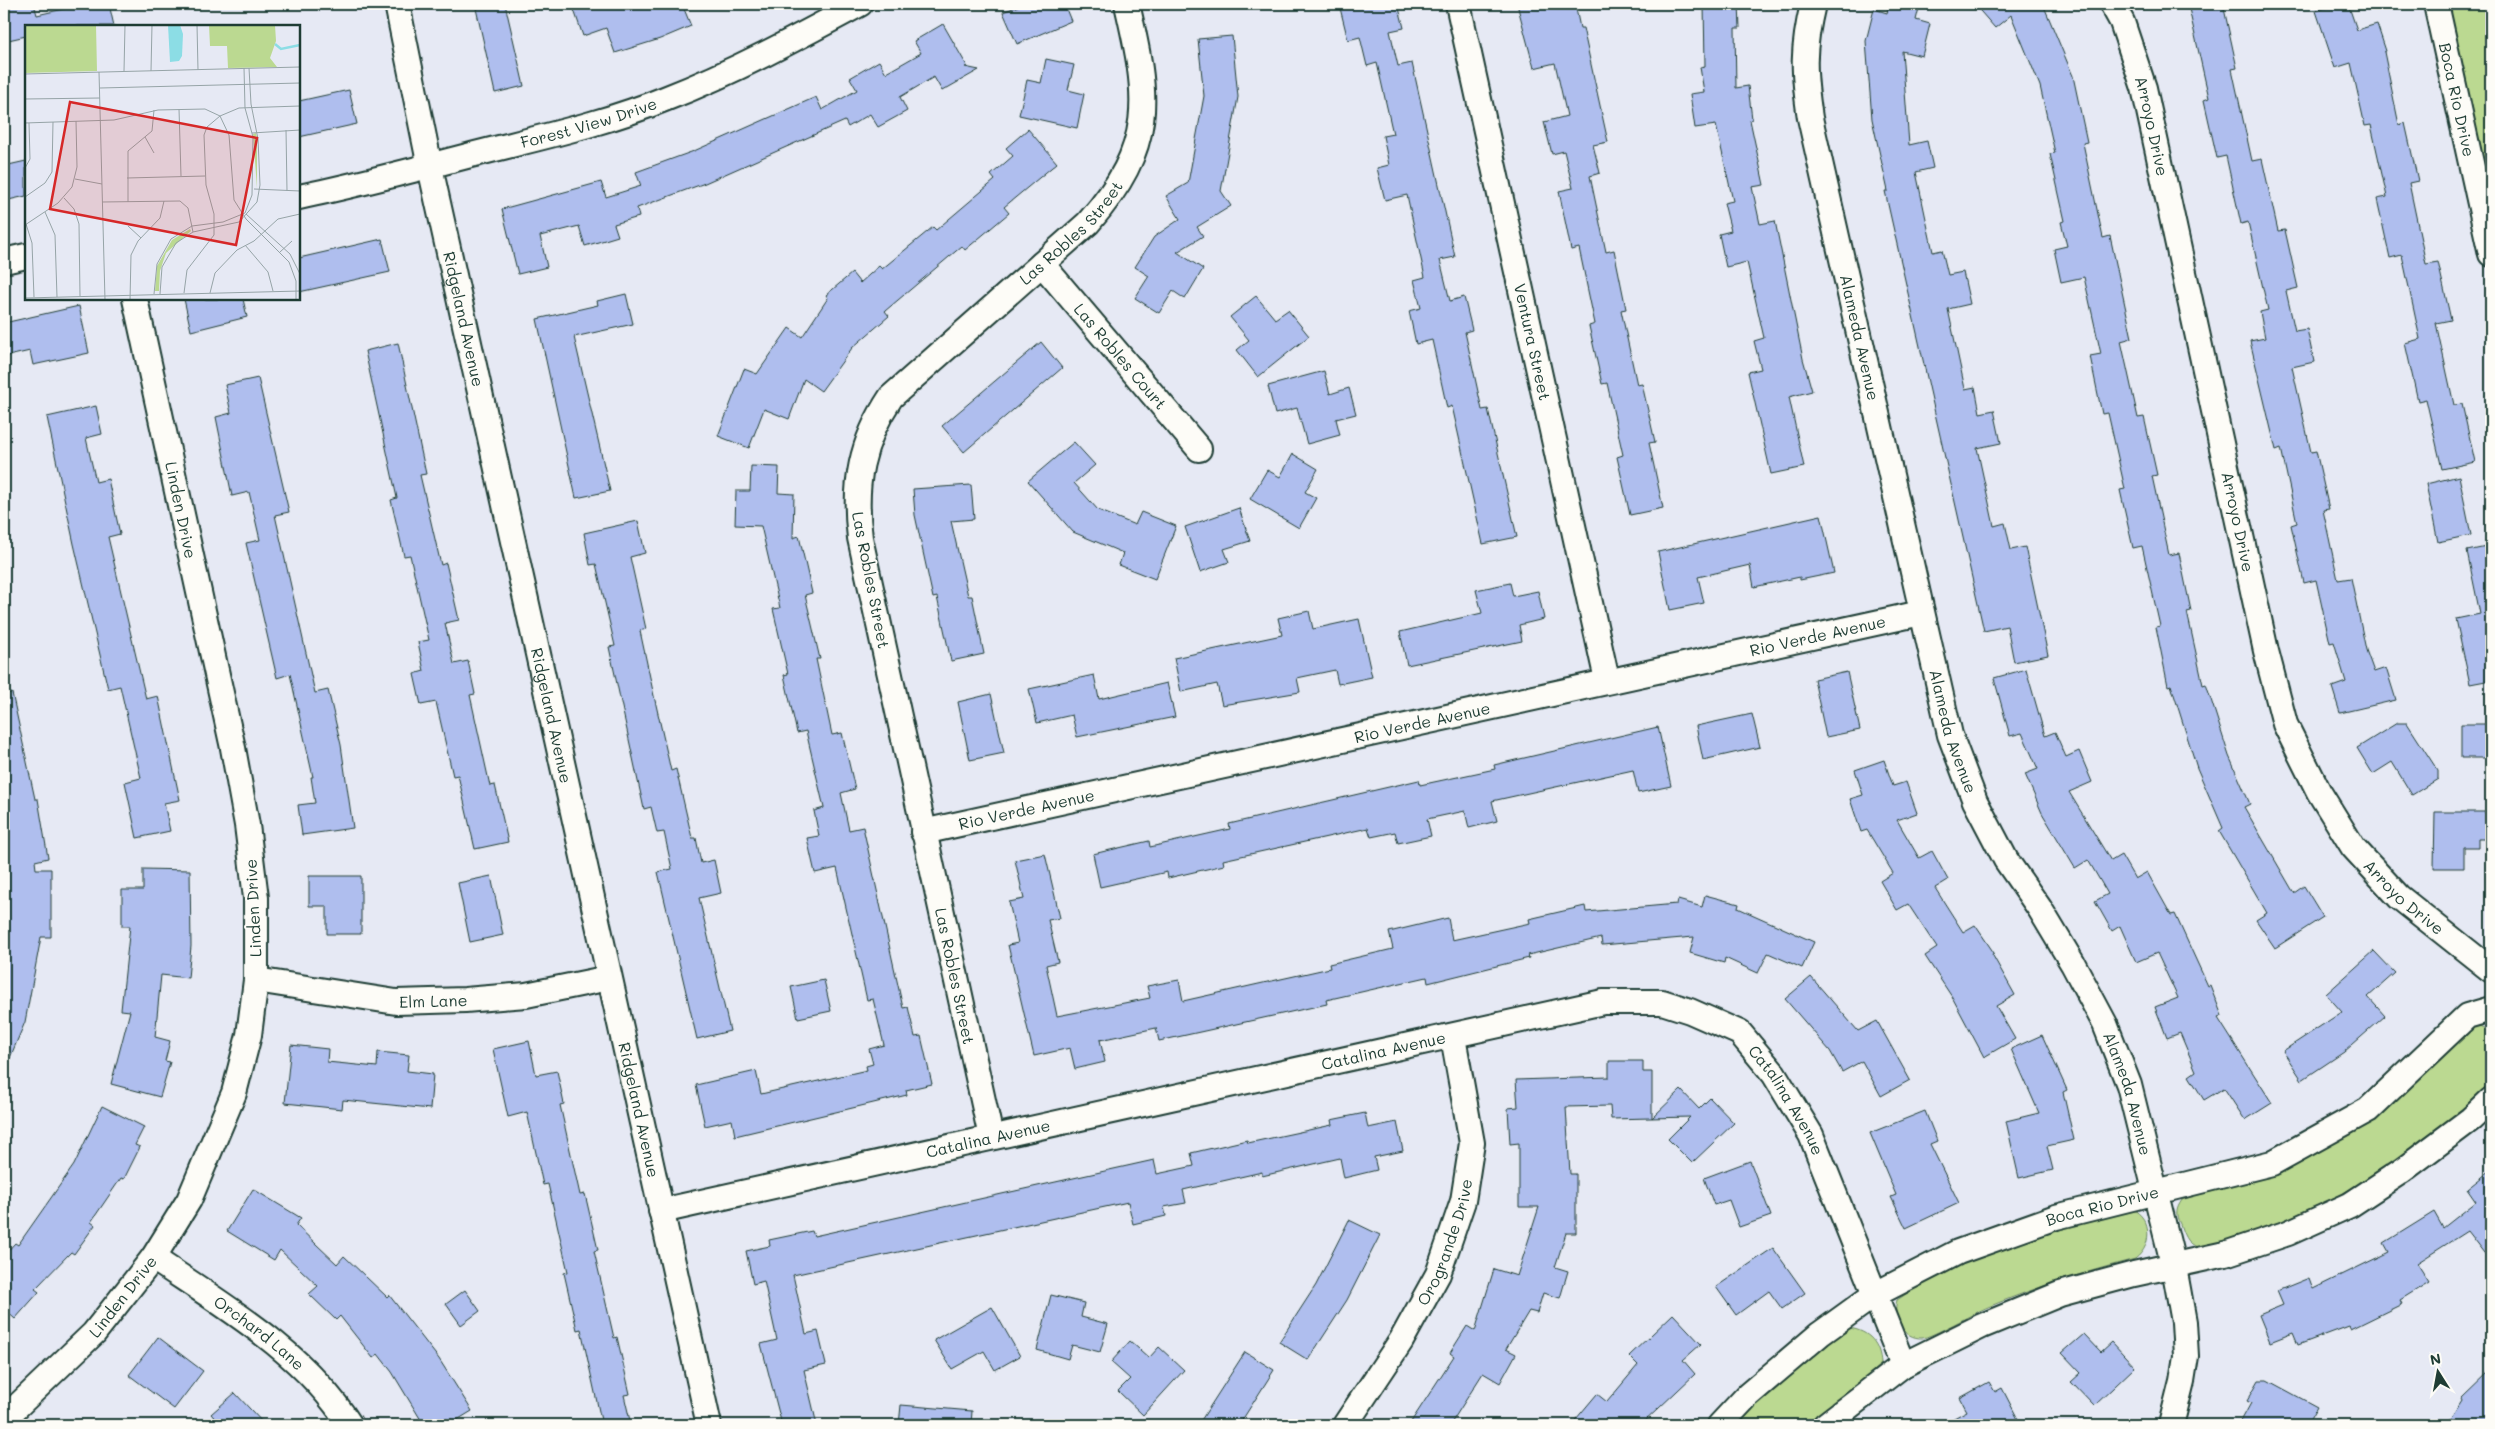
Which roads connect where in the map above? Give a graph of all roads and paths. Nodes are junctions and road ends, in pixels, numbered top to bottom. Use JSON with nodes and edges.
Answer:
{"nodes":[{"id":1,"x":397,"y":4,"type":"edge"},
{"id":2,"x":860,"y":4,"type":"edge"},
{"id":3,"x":1127,"y":4,"type":"edge"},
{"id":4,"x":1458,"y":4,"type":"edge"},
{"id":5,"x":1813,"y":4,"type":"edge"},
{"id":6,"x":2112,"y":4,"type":"edge"},
{"id":7,"x":2436,"y":4,"type":"edge"},
{"id":8,"x":430,"y":167,"type":"junction"},
{"id":9,"x":300,"y":197,"type":"edge"},
{"id":10,"x":2491,"y":254,"type":"edge"},
{"id":11,"x":25,"y":256,"type":"edge"},
{"id":12,"x":4,"y":260,"type":"edge"},
{"id":13,"x":1042,"y":264,"type":"junction"},
{"id":14,"x":135,"y":300,"type":"edge"},
{"id":15,"x":1198,"y":449,"type":"dead end"},
{"id":16,"x":1921,"y":613,"type":"junction"},
{"id":17,"x":1607,"y":680,"type":"junction"},
{"id":18,"x":924,"y":832,"type":"junction"},
{"id":19,"x":2491,"y":970,"type":"edge"},
{"id":20,"x":608,"y":978,"type":"junction"},
{"id":21,"x":256,"y":980,"type":"junction"},
{"id":22,"x":2491,"y":1009,"type":"edge"},
{"id":23,"x":1453,"y":1037,"type":"junction"},
{"id":24,"x":2491,"y":1100,"type":"edge"},
{"id":25,"x":991,"y":1137,"type":"junction"},
{"id":26,"x":2156,"y":1190,"type":"junction"},
{"id":27,"x":661,"y":1211,"type":"junction"},
{"id":28,"x":153,"y":1258,"type":"junction"},
{"id":29,"x":2174,"y":1267,"type":"junction"},
{"id":30,"x":1874,"y":1295,"type":"junction"},
{"id":31,"x":1903,"y":1365,"type":"junction"},
{"id":32,"x":4,"y":1419,"type":"edge"},
{"id":33,"x":350,"y":1425,"type":"edge"},
{"id":34,"x":709,"y":1425,"type":"edge"},
{"id":35,"x":1345,"y":1425,"type":"edge"},
{"id":36,"x":1720,"y":1425,"type":"edge"},
{"id":37,"x":1825,"y":1425,"type":"edge"},
{"id":38,"x":2171,"y":1425,"type":"edge"}],
"edges":[{"from":1,"to":8,"type":"street","name":"Ridgeland Avenue"},
{"from":2,"to":8,"type":"street","name":"Forest View Drive"},
{"from":3,"to":13,"type":"street","name":"Las Robles Street"},
{"from":4,"to":17,"type":"street","name":"Ventura Street"},
{"from":5,"to":16,"type":"street","name":"Alameda Avenue"},
{"from":6,"to":19,"type":"street","name":"Arroyo Drive"},
{"from":7,"to":10,"type":"street","name":"Boca Rio Drive"},
{"from":8,"to":9,"type":"street","name":"Forest View Drive"},
{"from":8,"to":20,"type":"street","name":"Ridgeland Avenue"},
{"from":11,"to":12,"type":"street"},
{"from":13,"to":15,"type":"street","name":"Las Robles Court"},
{"from":13,"to":18,"type":"street","name":"Las Robles Street"},
{"from":14,"to":21,"type":"street","name":"Linden Drive"},
{"from":16,"to":17,"type":"street","name":"Rio Verde Avenue"},
{"from":16,"to":26,"type":"street","name":"Alameda Avenue"},
{"from":17,"to":18,"type":"street","name":"Rio Verde Avenue"},
{"from":18,"to":25,"type":"street","name":"Las Robles Street"},
{"from":20,"to":21,"type":"street","name":"Elm Lane"},
{"from":20,"to":27,"type":"street","name":"Ridgeland Avenue"},
{"from":21,"to":28,"type":"street","name":"Linden Drive"},
{"from":22,"to":26,"type":"street","name":"Boca Rio Drive"},
{"from":23,"to":25,"type":"street","name":"Catalina Avenue"},
{"from":23,"to":30,"type":"street","name":"Catalina Avenue"},
{"from":23,"to":35,"type":"street","name":"Orogrande Drive"},
{"from":24,"to":29,"type":"street"},
{"from":25,"to":27,"type":"street","name":"Catalina Avenue"},
{"from":26,"to":29,"type":"street","name":"Alameda Avenue"},
{"from":26,"to":30,"type":"street","name":"Boca Rio Drive"},
{"from":27,"to":34,"type":"street","name":"Ridgeland Avenue"},
{"from":28,"to":32,"type":"street","name":"Linden Drive"},
{"from":28,"to":33,"type":"street","name":"Orchard Lane"},
{"from":29,"to":31,"type":"street"},
{"from":29,"to":38,"type":"street","name":"Alameda Avenue"},
{"from":30,"to":31,"type":"street","name":"Catalina Avenue"},
{"from":30,"to":36,"type":"street","name":"Boca Rio Drive"},
{"from":31,"to":37,"type":"street"}]}
